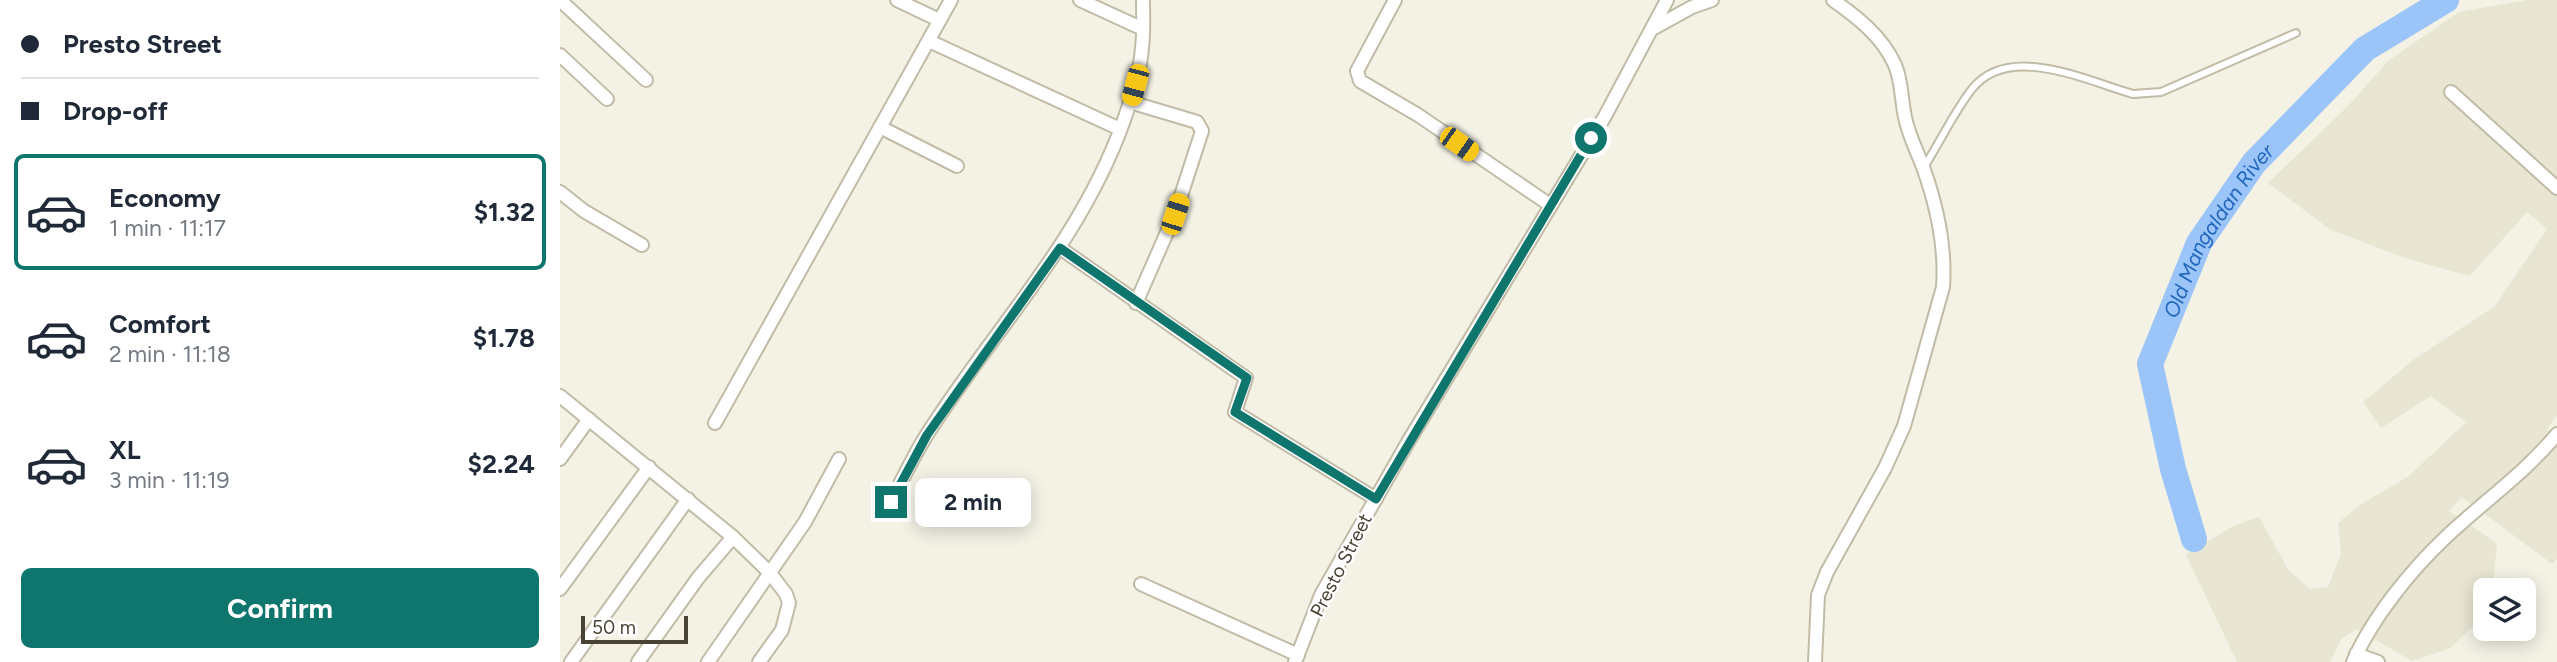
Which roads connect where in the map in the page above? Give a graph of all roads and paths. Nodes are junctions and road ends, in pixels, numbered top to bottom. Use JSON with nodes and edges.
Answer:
{"nodes":[{"id":1,"x":560,"y":0,"type":"edge"},
{"id":2,"x":897,"y":0,"type":"edge"},
{"id":3,"x":951,"y":0,"type":"edge"},
{"id":4,"x":1080,"y":0,"type":"edge"},
{"id":5,"x":1143,"y":0,"type":"edge"},
{"id":6,"x":1395,"y":0,"type":"edge"},
{"id":7,"x":1667,"y":0,"type":"edge"},
{"id":8,"x":1713,"y":0,"type":"edge"},
{"id":9,"x":1833,"y":0,"type":"edge"},
{"id":10,"x":939,"y":20,"type":"junction"},
{"id":11,"x":1654,"y":28,"type":"junction"},
{"id":12,"x":1143,"y":29,"type":"junction"},
{"id":13,"x":2296,"y":33,"type":"dead end"},
{"id":14,"x":929,"y":41,"type":"junction"},
{"id":15,"x":560,"y":55,"type":"edge"},
{"id":16,"x":646,"y":80,"type":"dead end"},
{"id":17,"x":2451,"y":92,"type":"dead end"},
{"id":18,"x":607,"y":99,"type":"dead end"},
{"id":19,"x":1130,"y":102,"type":"junction"},
{"id":20,"x":880,"y":127,"type":"junction"},
{"id":21,"x":1120,"y":129,"type":"junction"},
{"id":22,"x":957,"y":166,"type":"dead end"},
{"id":23,"x":1923,"y":169,"type":"junction"},
{"id":24,"x":2557,"y":188,"type":"edge"},
{"id":25,"x":560,"y":192,"type":"edge"},
{"id":26,"x":1549,"y":205,"type":"junction"},
{"id":27,"x":642,"y":245,"type":"dead end"},
{"id":28,"x":1060,"y":248,"type":"junction"},
{"id":29,"x":1136,"y":303,"type":"junction"},
{"id":30,"x":560,"y":396,"type":"edge"},
{"id":31,"x":589,"y":419,"type":"junction"},
{"id":32,"x":715,"y":423,"type":"dead end"},
{"id":33,"x":2557,"y":434,"type":"edge"},
{"id":34,"x":560,"y":459,"type":"edge"},
{"id":35,"x":839,"y":459,"type":"dead end"},
{"id":36,"x":649,"y":467,"type":"junction"},
{"id":37,"x":688,"y":499,"type":"junction"},
{"id":38,"x":1376,"y":499,"type":"junction"},
{"id":39,"x":891,"y":502,"type":"dead end"},
{"id":40,"x":733,"y":537,"type":"junction"},
{"id":41,"x":770,"y":573,"type":"junction"},
{"id":42,"x":1142,"y":584,"type":"dead end"},
{"id":43,"x":560,"y":589,"type":"edge"},
{"id":44,"x":1297,"y":658,"type":"edge"},
{"id":45,"x":2354,"y":658,"type":"edge"},
{"id":46,"x":571,"y":662,"type":"edge"},
{"id":47,"x":638,"y":662,"type":"edge"},
{"id":48,"x":708,"y":662,"type":"edge"},
{"id":49,"x":759,"y":662,"type":"edge"},
{"id":50,"x":1815,"y":662,"type":"edge"},
{"id":51,"x":2378,"y":662,"type":"edge"}],
"edges":[{"from":1,"to":16,"type":"street"},
{"from":2,"to":10,"type":"street"},
{"from":3,"to":10,"type":"street"},
{"from":4,"to":12,"type":"street"},
{"from":5,"to":12,"type":"street"},
{"from":6,"to":26,"type":"street"},
{"from":7,"to":11,"type":"street","name":"Presto Street"},
{"from":8,"to":11,"type":"street"},
{"from":9,"to":23,"type":"street"},
{"from":10,"to":14,"type":"street"},
{"from":11,"to":26,"type":"street","name":"Presto Street"},
{"from":12,"to":19,"type":"street"},
{"from":13,"to":23,"type":"lane"},
{"from":14,"to":20,"type":"street"},
{"from":14,"to":21,"type":"street"},
{"from":15,"to":18,"type":"street"},
{"from":17,"to":24,"type":"street"},
{"from":19,"to":21,"type":"street"},
{"from":19,"to":29,"type":"street"},
{"from":20,"to":22,"type":"street"},
{"from":20,"to":32,"type":"street"},
{"from":21,"to":28,"type":"street"},
{"from":23,"to":50,"type":"street"},
{"from":25,"to":27,"type":"street"},
{"from":26,"to":38,"type":"street","name":"Presto Street"},
{"from":28,"to":29,"type":"street"},
{"from":28,"to":39,"type":"street"},
{"from":29,"to":38,"type":"street"},
{"from":30,"to":31,"type":"street"},
{"from":31,"to":34,"type":"street"},
{"from":31,"to":36,"type":"street"},
{"from":33,"to":45,"type":"street"},
{"from":35,"to":41,"type":"street"},
{"from":36,"to":37,"type":"street"},
{"from":36,"to":43,"type":"street"},
{"from":37,"to":40,"type":"street"},
{"from":37,"to":46,"type":"street"},
{"from":38,"to":44,"type":"street","name":"Presto Street"},
{"from":40,"to":41,"type":"street"},
{"from":40,"to":47,"type":"street"},
{"from":41,"to":48,"type":"street"},
{"from":41,"to":49,"type":"street"},
{"from":42,"to":44,"type":"street"},
{"from":45,"to":51,"type":"street"}]}
